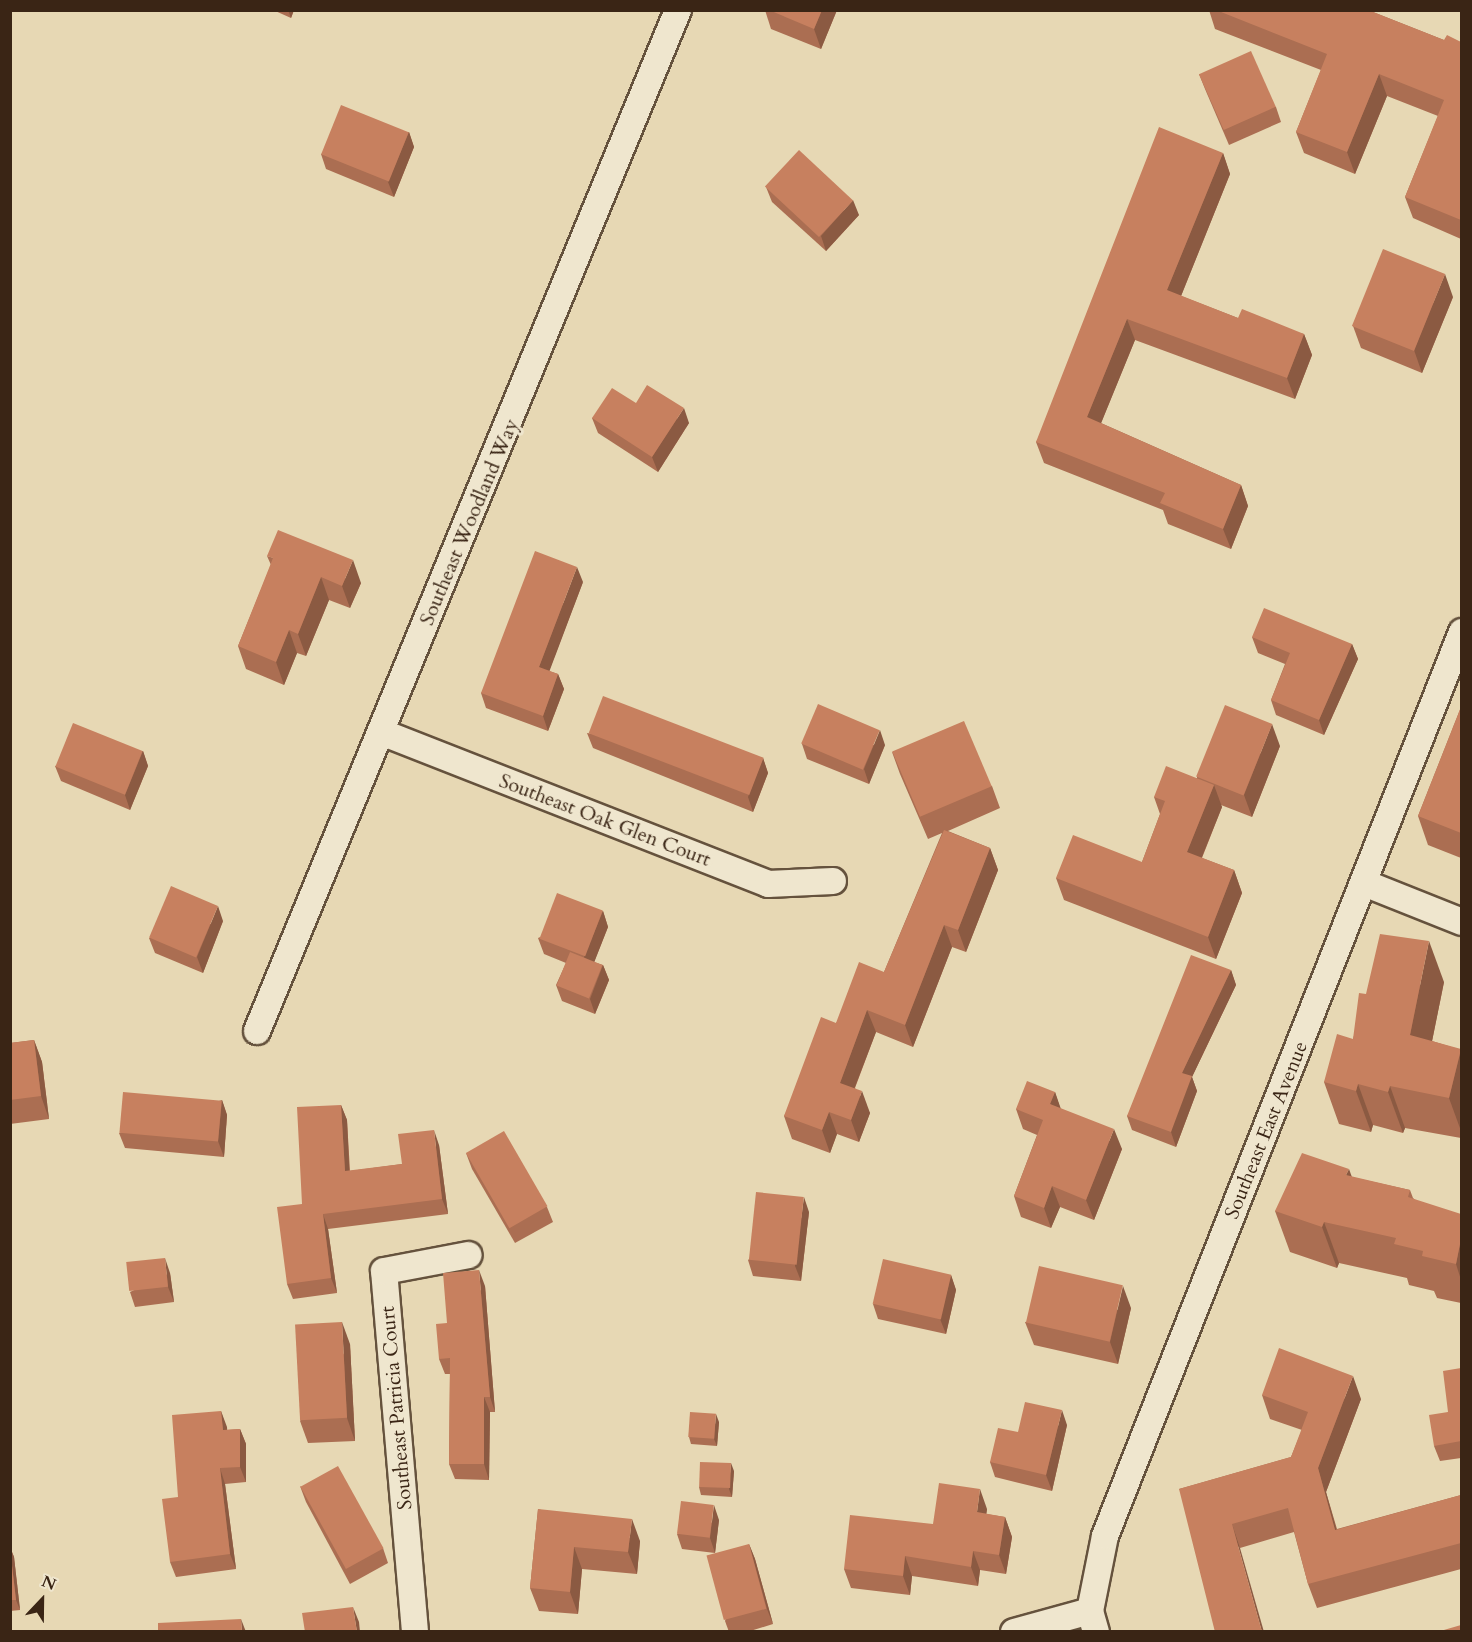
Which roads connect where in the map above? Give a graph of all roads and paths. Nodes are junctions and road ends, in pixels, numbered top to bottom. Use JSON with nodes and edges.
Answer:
{"nodes":[{"id":1,"x":678,"y":10,"type":"edge"},
{"id":2,"x":1461,"y":633,"type":"edge"},
{"id":3,"x":381,"y":732,"type":"junction"},
{"id":4,"x":833,"y":881,"type":"dead end"},
{"id":5,"x":1364,"y":883,"type":"junction"},
{"id":6,"x":1461,"y":922,"type":"edge"},
{"id":7,"x":257,"y":1031,"type":"dead end"},
{"id":8,"x":469,"y":1254,"type":"dead end"},
{"id":9,"x":1093,"y":1621,"type":"edge"},
{"id":10,"x":415,"y":1632,"type":"edge"},
{"id":11,"x":1014,"y":1632,"type":"edge"}],
"edges":[{"from":1,"to":3,"type":"street","name":"Southeast Woodland Way"},
{"from":2,"to":5,"type":"street","name":"Southeast East Avenue"},
{"from":3,"to":4,"type":"street","name":"Southeast Oak Glen Court"},
{"from":3,"to":7,"type":"street","name":"Southeast Woodland Way"},
{"from":5,"to":6,"type":"street"},
{"from":5,"to":9,"type":"street","name":"Southeast East Avenue"},
{"from":8,"to":10,"type":"street","name":"Southeast Patricia Court"},
{"from":9,"to":11,"type":"street"}]}
